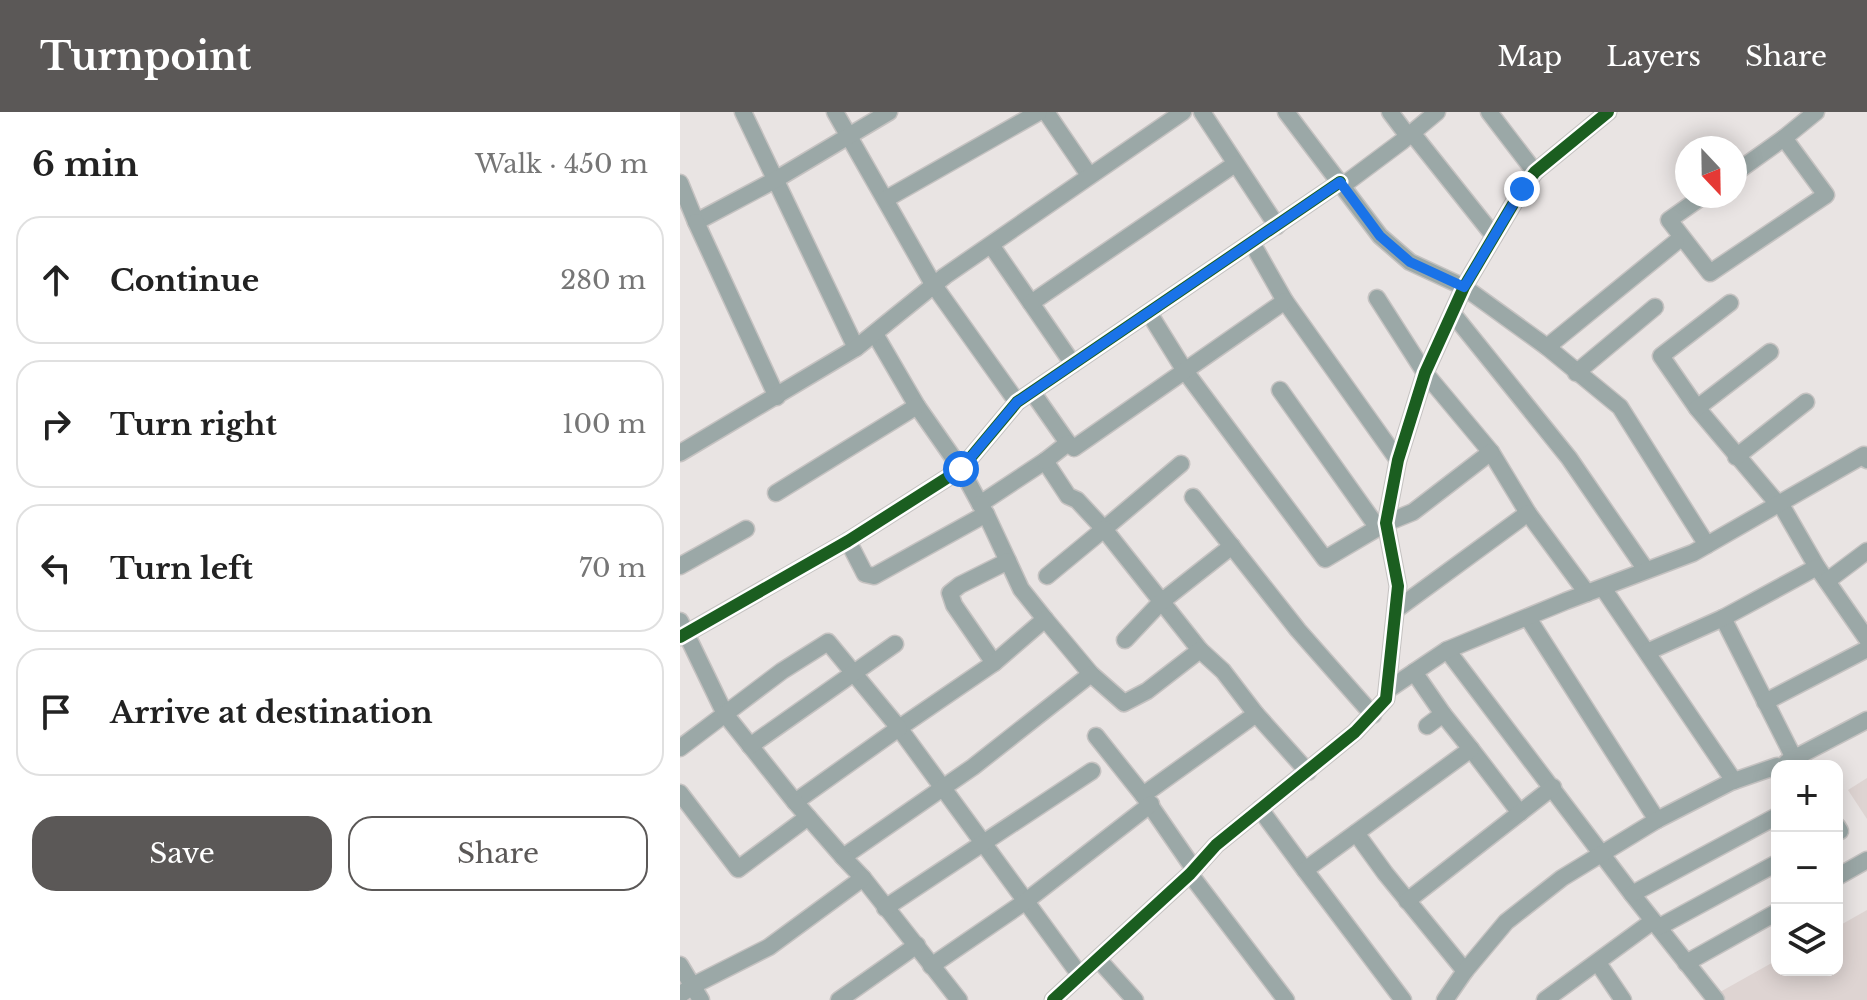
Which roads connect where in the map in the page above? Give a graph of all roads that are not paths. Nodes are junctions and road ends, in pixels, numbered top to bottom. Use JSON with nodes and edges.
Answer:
{"nodes":[{"id":1,"x":743,"y":112,"type":"edge"},
{"id":2,"x":835,"y":112,"type":"edge"},
{"id":3,"x":889,"y":112,"type":"edge"},
{"id":4,"x":1039,"y":112,"type":"edge"},
{"id":5,"x":1046,"y":112,"type":"edge"},
{"id":6,"x":1183,"y":112,"type":"edge"},
{"id":7,"x":1202,"y":112,"type":"edge"},
{"id":8,"x":1286,"y":112,"type":"edge"},
{"id":9,"x":1390,"y":112,"type":"edge"},
{"id":10,"x":1437,"y":112,"type":"edge"},
{"id":11,"x":1489,"y":112,"type":"edge"},
{"id":12,"x":1608,"y":112,"type":"edge"},
{"id":13,"x":1816,"y":112,"type":"edge"},
{"id":14,"x":1410,"y":135,"type":"junction"},
{"id":15,"x":847,"y":137,"type":"junction"},
{"id":16,"x":1784,"y":138,"type":"junction"},
{"id":17,"x":1235,"y":164,"type":"junction"},
{"id":18,"x":1747,"y":164,"type":"edge"},
{"id":19,"x":1535,"y":172,"type":"junction"},
{"id":20,"x":1089,"y":175,"type":"junction"},
{"id":21,"x":775,"y":180,"type":"junction"},
{"id":22,"x":680,"y":183,"type":"edge"},
{"id":23,"x":1341,"y":184,"type":"junction"},
{"id":24,"x":886,"y":199,"type":"junction"},
{"id":25,"x":1686,"y":208,"type":"edge"},
{"id":26,"x":696,"y":222,"type":"junction"},
{"id":27,"x":1277,"y":226,"type":"junction"},
{"id":28,"x":1494,"y":236,"type":"junction"},
{"id":29,"x":1676,"y":242,"type":"dead end"},
{"id":30,"x":1252,"y":243,"type":"junction"},
{"id":31,"x":991,"y":245,"type":"junction"},
{"id":32,"x":933,"y":284,"type":"junction"},
{"id":33,"x":1464,"y":287,"type":"junction"},
{"id":34,"x":1377,"y":298,"type":"dead end"},
{"id":35,"x":1285,"y":301,"type":"junction"},
{"id":36,"x":1031,"y":303,"type":"junction"},
{"id":37,"x":1730,"y":303,"type":"dead end"},
{"id":38,"x":1655,"y":307,"type":"dead end"},
{"id":39,"x":1149,"y":313,"type":"junction"},
{"id":40,"x":1453,"y":314,"type":"junction"},
{"id":41,"x":875,"y":334,"type":"junction"},
{"id":42,"x":1547,"y":347,"type":"junction"},
{"id":43,"x":856,"y":348,"type":"junction"},
{"id":44,"x":1770,"y":352,"type":"dead end"},
{"id":45,"x":1073,"y":364,"type":"junction"},
{"id":46,"x":1185,"y":371,"type":"junction"},
{"id":47,"x":1425,"y":373,"type":"junction"},
{"id":48,"x":1576,"y":373,"type":"junction"},
{"id":49,"x":1280,"y":390,"type":"dead end"},
{"id":50,"x":1033,"y":393,"type":"junction"},
{"id":51,"x":777,"y":397,"type":"junction"},
{"id":52,"x":1017,"y":402,"type":"junction"},
{"id":53,"x":1806,"y":402,"type":"dead end"},
{"id":54,"x":917,"y":406,"type":"junction"},
{"id":55,"x":1697,"y":408,"type":"junction"},
{"id":56,"x":1068,"y":443,"type":"junction"},
{"id":57,"x":1491,"y":452,"type":"junction"},
{"id":58,"x":680,"y":453,"type":"edge"},
{"id":59,"x":1736,"y":457,"type":"junction"},
{"id":60,"x":1398,"y":460,"type":"junction"},
{"id":61,"x":1867,"y":460,"type":"edge"},
{"id":62,"x":1045,"y":461,"type":"junction"},
{"id":63,"x":1181,"y":464,"type":"dead end"},
{"id":64,"x":961,"y":469,"type":"junction"},
{"id":65,"x":776,"y":493,"type":"dead end"},
{"id":66,"x":1193,"y":497,"type":"dead end"},
{"id":67,"x":1779,"y":504,"type":"junction"},
{"id":68,"x":983,"y":509,"type":"junction"},
{"id":69,"x":1528,"y":513,"type":"junction"},
{"id":70,"x":1382,"y":525,"type":"junction"},
{"id":71,"x":746,"y":529,"type":"dead end"},
{"id":72,"x":1104,"y":529,"type":"junction"},
{"id":73,"x":848,"y":541,"type":"junction"},
{"id":74,"x":1707,"y":545,"type":"junction"},
{"id":75,"x":1232,"y":546,"type":"junction"},
{"id":76,"x":1867,"y":551,"type":"edge"},
{"id":77,"x":1008,"y":561,"type":"junction"},
{"id":78,"x":680,"y":566,"type":"edge"},
{"id":79,"x":1646,"y":570,"type":"junction"},
{"id":80,"x":1822,"y":574,"type":"junction"},
{"id":81,"x":1047,"y":576,"type":"dead end"},
{"id":82,"x":1595,"y":591,"type":"junction"},
{"id":83,"x":1161,"y":602,"type":"junction"},
{"id":84,"x":1397,"y":609,"type":"junction"},
{"id":85,"x":1528,"y":618,"type":"junction"},
{"id":86,"x":1723,"y":618,"type":"junction"},
{"id":87,"x":1045,"y":619,"type":"junction"},
{"id":88,"x":682,"y":631,"type":"edge"},
{"id":89,"x":1867,"y":639,"type":"edge"},
{"id":90,"x":1125,"y":640,"type":"dead end"},
{"id":91,"x":895,"y":644,"type":"dead end"},
{"id":92,"x":1867,"y":649,"type":"edge"},
{"id":93,"x":1200,"y":650,"type":"junction"},
{"id":94,"x":1447,"y":650,"type":"junction"},
{"id":95,"x":1647,"y":652,"type":"junction"},
{"id":96,"x":994,"y":663,"type":"junction"},
{"id":97,"x":854,"y":671,"type":"junction"},
{"id":98,"x":1414,"y":672,"type":"junction"},
{"id":99,"x":1091,"y":674,"type":"junction"},
{"id":100,"x":1389,"y":689,"type":"junction"},
{"id":101,"x":1765,"y":702,"type":"junction"},
{"id":102,"x":725,"y":714,"type":"junction"},
{"id":103,"x":1256,"y":714,"type":"junction"},
{"id":104,"x":1443,"y":714,"type":"junction"},
{"id":105,"x":1373,"y":715,"type":"junction"},
{"id":106,"x":1867,"y":720,"type":"edge"},
{"id":107,"x":1427,"y":726,"type":"dead end"},
{"id":108,"x":899,"y":728,"type":"junction"},
{"id":109,"x":1096,"y":736,"type":"dead end"},
{"id":110,"x":750,"y":746,"type":"junction"},
{"id":111,"x":680,"y":748,"type":"edge"},
{"id":112,"x":1471,"y":749,"type":"junction"},
{"id":113,"x":1794,"y":760,"type":"edge"},
{"id":114,"x":1801,"y":760,"type":"edge"},
{"id":115,"x":1771,"y":768,"type":"edge"},
{"id":116,"x":1092,"y":771,"type":"dead end"},
{"id":117,"x":1308,"y":772,"type":"junction"},
{"id":118,"x":1734,"y":781,"type":"junction"},
{"id":119,"x":941,"y":787,"type":"junction"},
{"id":120,"x":1553,"y":787,"type":"junction"},
{"id":121,"x":680,"y":793,"type":"edge"},
{"id":122,"x":1147,"y":800,"type":"junction"},
{"id":123,"x":795,"y":802,"type":"junction"},
{"id":124,"x":1260,"y":809,"type":"junction"},
{"id":125,"x":1520,"y":813,"type":"junction"},
{"id":126,"x":808,"y":817,"type":"junction"},
{"id":127,"x":1771,"y":819,"type":"edge"},
{"id":128,"x":1657,"y":820,"type":"junction"},
{"id":129,"x":1356,"y":833,"type":"junction"},
{"id":130,"x":983,"y":843,"type":"junction"},
{"id":131,"x":1603,"y":853,"type":"junction"},
{"id":132,"x":843,"y":857,"type":"junction"},
{"id":133,"x":1867,"y":860,"type":"edge"},
{"id":134,"x":1771,"y":866,"type":"edge"},
{"id":135,"x":1305,"y":870,"type":"junction"},
{"id":136,"x":1192,"y":872,"type":"junction"},
{"id":137,"x":1843,"y":874,"type":"edge"},
{"id":138,"x":863,"y":878,"type":"junction"},
{"id":139,"x":1632,"y":894,"type":"junction"},
{"id":140,"x":1026,"y":901,"type":"junction"},
{"id":141,"x":1407,"y":901,"type":"junction"},
{"id":142,"x":885,"y":908,"type":"junction"},
{"id":143,"x":1771,"y":915,"type":"edge"},
{"id":144,"x":1656,"y":924,"type":"junction"},
{"id":145,"x":917,"y":945,"type":"junction"},
{"id":146,"x":1098,"y":959,"type":"junction"},
{"id":147,"x":1598,"y":963,"type":"junction"},
{"id":148,"x":1686,"y":963,"type":"junction"},
{"id":149,"x":680,"y":965,"type":"edge"},
{"id":150,"x":931,"y":966,"type":"junction"},
{"id":151,"x":1465,"y":971,"type":"junction"},
{"id":152,"x":1073,"y":980,"type":"junction"},
{"id":153,"x":691,"y":994,"type":"edge"},
{"id":154,"x":839,"y":1000,"type":"edge"},
{"id":155,"x":959,"y":1000,"type":"edge"},
{"id":156,"x":1053,"y":1000,"type":"edge"},
{"id":157,"x":1079,"y":1000,"type":"edge"},
{"id":158,"x":1135,"y":1000,"type":"edge"},
{"id":159,"x":1286,"y":1000,"type":"edge"},
{"id":160,"x":1403,"y":1000,"type":"edge"},
{"id":161,"x":1445,"y":1000,"type":"edge"},
{"id":162,"x":1545,"y":1000,"type":"edge"},
{"id":163,"x":1623,"y":1000,"type":"edge"},
{"id":164,"x":1716,"y":1000,"type":"edge"}],
"edges":[{"from":1,"to":21,"type":"street"},
{"from":2,"to":15,"type":"street"},
{"from":3,"to":15,"type":"street"},
{"from":4,"to":24,"type":"street"},
{"from":5,"to":20,"type":"street"},
{"from":6,"to":20,"type":"street"},
{"from":7,"to":17,"type":"street"},
{"from":8,"to":23,"type":"street"},
{"from":9,"to":14,"type":"street"},
{"from":10,"to":14,"type":"street"},
{"from":11,"to":19,"type":"street"},
{"from":12,"to":19,"type":"street"},
{"from":13,"to":16,"type":"street"},
{"from":14,"to":23,"type":"street"},
{"from":14,"to":28,"type":"street"},
{"from":15,"to":21,"type":"street"},
{"from":15,"to":24,"type":"street"},
{"from":16,"to":18,"type":"street"},
{"from":16,"to":25,"type":"street"},
{"from":17,"to":27,"type":"street"},
{"from":17,"to":36,"type":"street"},
{"from":19,"to":28,"type":"street"},
{"from":20,"to":31,"type":"street"},
{"from":21,"to":26,"type":"street"},
{"from":21,"to":43,"type":"street"},
{"from":22,"to":26,"type":"street"},
{"from":23,"to":27,"type":"street"},
{"from":23,"to":33,"type":"street"},
{"from":24,"to":32,"type":"street"},
{"from":26,"to":51,"type":"street"},
{"from":27,"to":30,"type":"street"},
{"from":28,"to":33,"type":"street"},
{"from":29,"to":42,"type":"street"},
{"from":30,"to":35,"type":"street"},
{"from":30,"to":39,"type":"street"},
{"from":31,"to":32,"type":"street"},
{"from":31,"to":36,"type":"street"},
{"from":32,"to":41,"type":"street"},
{"from":32,"to":52,"type":"street"},
{"from":33,"to":40,"type":"street"},
{"from":33,"to":42,"type":"street"},
{"from":34,"to":47,"type":"street"},
{"from":35,"to":46,"type":"street"},
{"from":35,"to":60,"type":"street"},
{"from":36,"to":45,"type":"street"},
{"from":37,"to":55,"type":"street"},
{"from":38,"to":48,"type":"street"},
{"from":39,"to":45,"type":"street"},
{"from":39,"to":46,"type":"street"},
{"from":40,"to":47,"type":"street"},
{"from":40,"to":79,"type":"street"},
{"from":41,"to":43,"type":"street"},
{"from":41,"to":54,"type":"street"},
{"from":42,"to":48,"type":"street"},
{"from":43,"to":51,"type":"street"},
{"from":44,"to":55,"type":"street"},
{"from":45,"to":50,"type":"street"},
{"from":46,"to":56,"type":"street"},
{"from":46,"to":70,"type":"street"},
{"from":47,"to":57,"type":"street"},
{"from":47,"to":60,"type":"street"},
{"from":48,"to":74,"type":"street"},
{"from":49,"to":70,"type":"street"},
{"from":50,"to":52,"type":"street"},
{"from":50,"to":56,"type":"street"},
{"from":51,"to":58,"type":"street"},
{"from":52,"to":64,"type":"street"},
{"from":53,"to":59,"type":"street"},
{"from":54,"to":64,"type":"street"},
{"from":54,"to":65,"type":"street"},
{"from":55,"to":59,"type":"street"},
{"from":56,"to":62,"type":"street"},
{"from":57,"to":69,"type":"street"},
{"from":57,"to":70,"type":"street"},
{"from":59,"to":67,"type":"street"},
{"from":60,"to":70,"type":"street"},
{"from":61,"to":67,"type":"street"},
{"from":62,"to":68,"type":"street"},
{"from":62,"to":72,"type":"street"},
{"from":63,"to":72,"type":"street"},
{"from":64,"to":68,"type":"street"},
{"from":64,"to":73,"type":"street"},
{"from":66,"to":75,"type":"street"},
{"from":67,"to":74,"type":"street"},
{"from":67,"to":80,"type":"street"},
{"from":68,"to":73,"type":"street"},
{"from":68,"to":77,"type":"street"},
{"from":69,"to":82,"type":"street"},
{"from":69,"to":84,"type":"street"},
{"from":70,"to":84,"type":"street"},
{"from":71,"to":78,"type":"street"},
{"from":72,"to":81,"type":"street"},
{"from":72,"to":83,"type":"street"},
{"from":73,"to":88,"type":"street"},
{"from":74,"to":79,"type":"street"},
{"from":75,"to":83,"type":"street"},
{"from":75,"to":105,"type":"street"},
{"from":76,"to":80,"type":"street"},
{"from":77,"to":87,"type":"street"},
{"from":77,"to":96,"type":"street"},
{"from":79,"to":82,"type":"street"},
{"from":80,"to":86,"type":"street"},
{"from":80,"to":89,"type":"street"},
{"from":82,"to":85,"type":"street"},
{"from":82,"to":95,"type":"street"},
{"from":83,"to":90,"type":"street"},
{"from":83,"to":93,"type":"street"},
{"from":84,"to":100,"type":"street"},
{"from":85,"to":94,"type":"street"},
{"from":85,"to":128,"type":"street"},
{"from":86,"to":95,"type":"street"},
{"from":86,"to":101,"type":"street"},
{"from":87,"to":96,"type":"street"},
{"from":87,"to":99,"type":"street"},
{"from":88,"to":102,"type":"street"},
{"from":91,"to":97,"type":"street"},
{"from":92,"to":101,"type":"street"},
{"from":93,"to":99,"type":"street"},
{"from":93,"to":103,"type":"street"},
{"from":94,"to":98,"type":"street"},
{"from":94,"to":120,"type":"street"},
{"from":95,"to":118,"type":"street"},
{"from":96,"to":108,"type":"street"},
{"from":97,"to":102,"type":"street"},
{"from":97,"to":108,"type":"street"},
{"from":97,"to":110,"type":"street"},
{"from":98,"to":100,"type":"street"},
{"from":98,"to":104,"type":"street"},
{"from":99,"to":119,"type":"street"},
{"from":100,"to":105,"type":"street"},
{"from":101,"to":113,"type":"street"},
{"from":102,"to":110,"type":"street"},
{"from":102,"to":111,"type":"street"},
{"from":103,"to":117,"type":"street"},
{"from":103,"to":122,"type":"street"},
{"from":104,"to":107,"type":"street"},
{"from":104,"to":112,"type":"street"},
{"from":105,"to":117,"type":"street"},
{"from":106,"to":114,"type":"street"},
{"from":108,"to":119,"type":"street"},
{"from":108,"to":123,"type":"street"},
{"from":109,"to":122,"type":"street"},
{"from":110,"to":123,"type":"street"},
{"from":112,"to":125,"type":"street"},
{"from":112,"to":129,"type":"street"},
{"from":115,"to":118,"type":"street"},
{"from":116,"to":130,"type":"street"},
{"from":117,"to":124,"type":"street"},
{"from":118,"to":128,"type":"street"},
{"from":119,"to":130,"type":"street"},
{"from":119,"to":132,"type":"street"},
{"from":120,"to":125,"type":"street"},
{"from":120,"to":131,"type":"street"},
{"from":121,"to":126,"type":"street"},
{"from":122,"to":136,"type":"street"},
{"from":122,"to":140,"type":"street"},
{"from":123,"to":126,"type":"street"},
{"from":124,"to":135,"type":"street"},
{"from":124,"to":136,"type":"street"},
{"from":125,"to":141,"type":"street"},
{"from":126,"to":132,"type":"street"},
{"from":127,"to":139,"type":"street"},
{"from":128,"to":131,"type":"street"},
{"from":129,"to":135,"type":"street"},
{"from":129,"to":141,"type":"street"},
{"from":130,"to":140,"type":"street"},
{"from":130,"to":142,"type":"street"},
{"from":131,"to":139,"type":"street"},
{"from":131,"to":151,"type":"street"},
{"from":132,"to":138,"type":"street"},
{"from":133,"to":137,"type":"street"},
{"from":134,"to":144,"type":"street"},
{"from":135,"to":160,"type":"street"},
{"from":136,"to":146,"type":"street"},
{"from":136,"to":159,"type":"street"},
{"from":138,"to":142,"type":"street"},
{"from":138,"to":153,"type":"street"},
{"from":139,"to":144,"type":"street"},
{"from":140,"to":150,"type":"street"},
{"from":140,"to":152,"type":"street"},
{"from":141,"to":151,"type":"street"},
{"from":142,"to":145,"type":"street"},
{"from":143,"to":148,"type":"street"},
{"from":144,"to":147,"type":"street"},
{"from":144,"to":148,"type":"street"},
{"from":145,"to":150,"type":"street"},
{"from":145,"to":154,"type":"street"},
{"from":146,"to":152,"type":"street"},
{"from":146,"to":158,"type":"street"},
{"from":147,"to":162,"type":"street"},
{"from":147,"to":163,"type":"street"},
{"from":148,"to":164,"type":"street"},
{"from":149,"to":153,"type":"street"},
{"from":150,"to":155,"type":"street"},
{"from":151,"to":161,"type":"street"},
{"from":152,"to":156,"type":"street"},
{"from":152,"to":157,"type":"street"}]}
